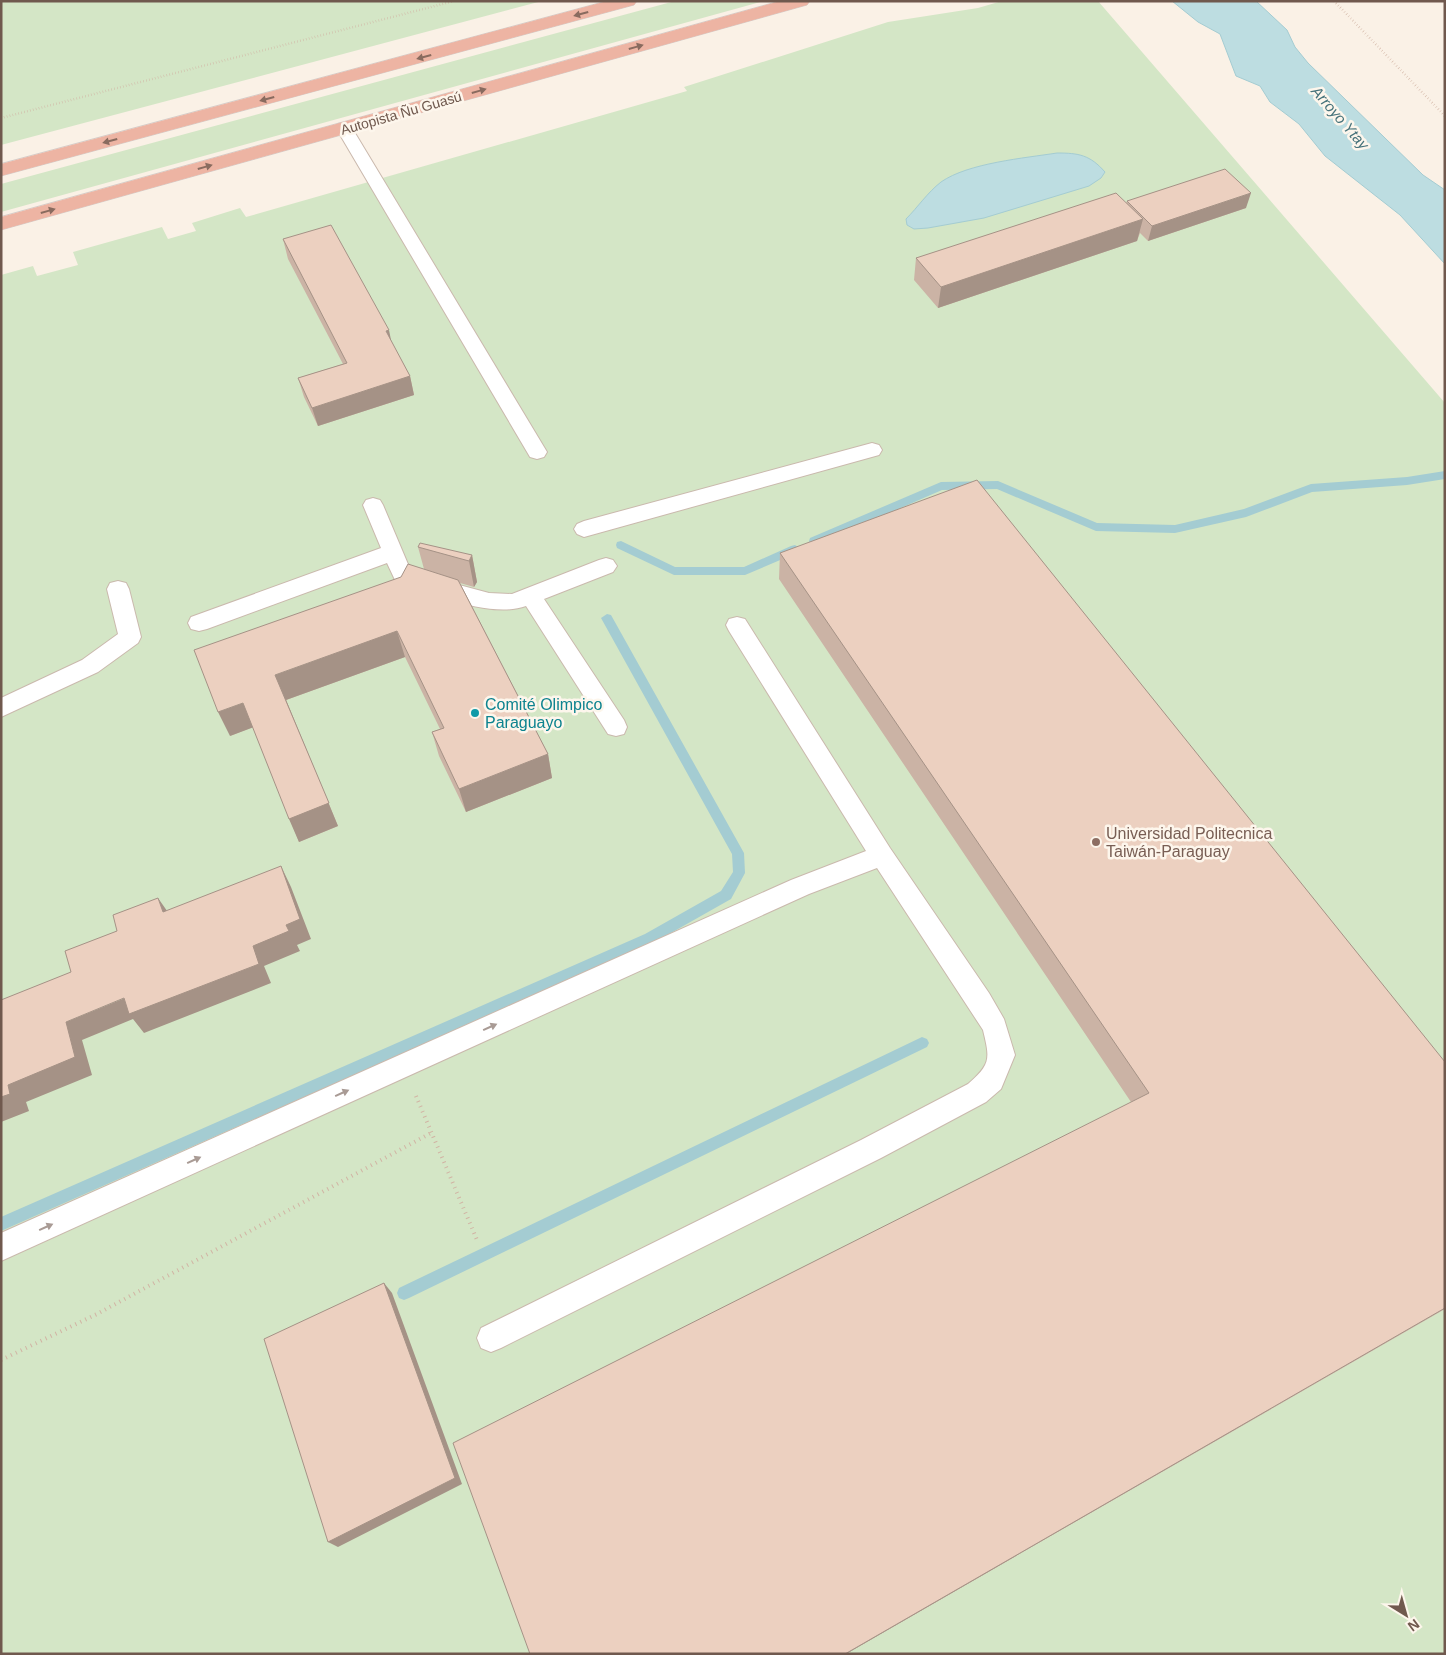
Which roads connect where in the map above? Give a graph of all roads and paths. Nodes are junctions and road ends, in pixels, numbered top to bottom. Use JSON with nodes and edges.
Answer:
{"nodes":[{"id":1,"x":454,"y":1,"type":"edge"},
{"id":2,"x":628,"y":1,"type":"edge"},
{"id":3,"x":801,"y":1,"type":"edge"},
{"id":4,"x":1334,"y":1,"type":"edge"},
{"id":5,"x":1445,"y":116,"type":"edge"},
{"id":6,"x":1,"y":118,"type":"edge"},
{"id":7,"x":344,"y":128,"type":"junction"},
{"id":8,"x":1,"y":170,"type":"edge"},
{"id":9,"x":1,"y":224,"type":"edge"},
{"id":10,"x":872,"y":450,"type":"dead end"},
{"id":11,"x":537,"y":452,"type":"dead end"},
{"id":12,"x":373,"y":505,"type":"dead end"},
{"id":13,"x":584,"y":529,"type":"dead end"},
{"id":14,"x":393,"y":552,"type":"junction"},
{"id":15,"x":606,"y":566,"type":"dead end"},
{"id":16,"x":118,"y":589,"type":"dead end"},
{"id":17,"x":530,"y":595,"type":"junction"},
{"id":18,"x":199,"y":623,"type":"dead end"},
{"id":19,"x":737,"y":625,"type":"dead end"},
{"id":20,"x":1,"y":708,"type":"edge"},
{"id":21,"x":616,"y":727,"type":"dead end"},
{"id":22,"x":882,"y":855,"type":"junction"},
{"id":23,"x":403,"y":1066,"type":"junction"},
{"id":24,"x":431,"y":1133,"type":"junction"},
{"id":25,"x":477,"y":1240,"type":"dead end"},
{"id":26,"x":1,"y":1247,"type":"edge"},
{"id":27,"x":491,"y":1338,"type":"dead end"},
{"id":28,"x":1,"y":1360,"type":"edge"}],
"edges":[{"from":1,"to":6,"type":"path"},
{"from":2,"to":8,"type":"highway","one_way":true},
{"from":7,"to":3,"type":"highway","name":"Autopista Ñu Guasú","one_way":true},
{"from":4,"to":5,"type":"path"},
{"from":9,"to":7,"type":"highway","name":"Autopista Ñu Guasú","one_way":true},
{"from":7,"to":11,"type":"lane"},
{"from":10,"to":13,"type":"lane"},
{"from":12,"to":14,"type":"lane"},
{"from":14,"to":17,"type":"lane"},
{"from":14,"to":18,"type":"lane"},
{"from":15,"to":17,"type":"lane"},
{"from":16,"to":20,"type":"lane"},
{"from":17,"to":21,"type":"lane"},
{"from":19,"to":22,"type":"lane"},
{"from":23,"to":22,"type":"lane","one_way":true},
{"from":22,"to":27,"type":"lane"},
{"from":23,"to":24,"type":"path"},
{"from":26,"to":23,"type":"lane","one_way":true},
{"from":24,"to":25,"type":"path"},
{"from":24,"to":28,"type":"path"}]}
